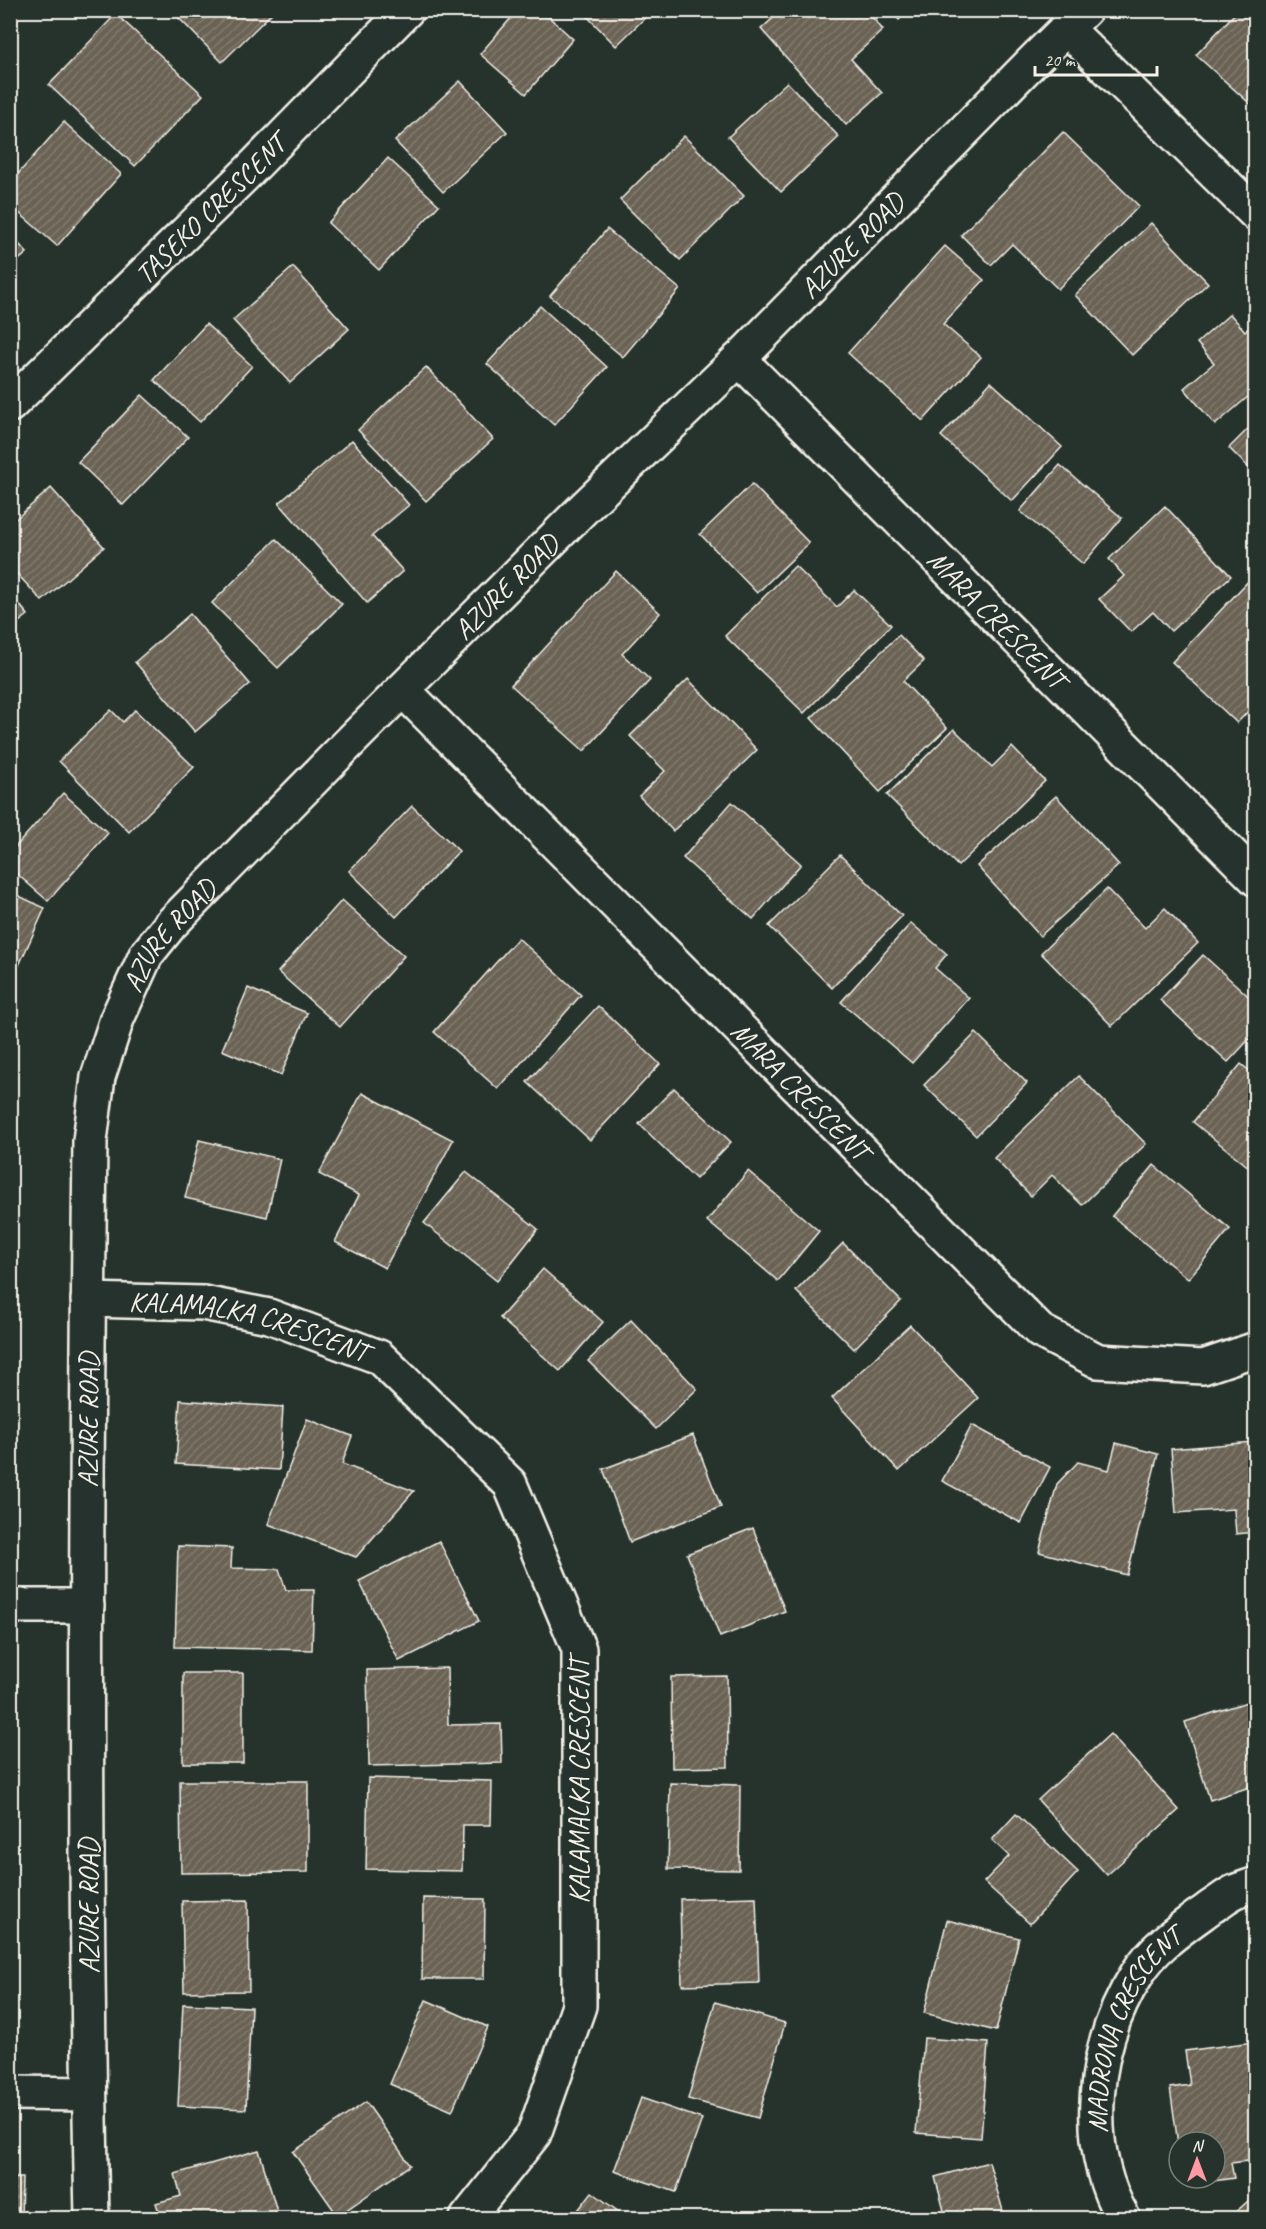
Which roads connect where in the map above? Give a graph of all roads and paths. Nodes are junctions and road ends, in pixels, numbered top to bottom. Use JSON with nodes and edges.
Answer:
{"nodes":[{"id":1,"x":406,"y":10,"type":"edge"},
{"id":2,"x":1076,"y":19,"type":"edge"},
{"id":3,"x":1256,"y":214,"type":"edge"},
{"id":4,"x":739,"y":359,"type":"junction"},
{"id":5,"x":10,"y":405,"type":"edge"},
{"id":6,"x":403,"y":690,"type":"junction"},
{"id":7,"x":1256,"y":879,"type":"edge"},
{"id":8,"x":88,"y":1300,"type":"junction"},
{"id":9,"x":1256,"y":1348,"type":"edge"},
{"id":10,"x":10,"y":1606,"type":"edge"},
{"id":11,"x":87,"y":1606,"type":"junction"},
{"id":12,"x":1256,"y":1884,"type":"edge"},
{"id":13,"x":10,"y":2093,"type":"edge"},
{"id":14,"x":89,"y":2094,"type":"junction"},
{"id":15,"x":92,"y":2218,"type":"edge"},
{"id":16,"x":467,"y":2218,"type":"edge"},
{"id":17,"x":1123,"y":2218,"type":"edge"}],
"edges":[{"from":1,"to":5,"type":"street","name":"TASEKO CRESCENT"},
{"from":2,"to":3,"type":"street"},
{"from":2,"to":4,"type":"street","name":"AZURE ROAD"},
{"from":4,"to":6,"type":"street","name":"AZURE ROAD"},
{"from":4,"to":7,"type":"street","name":"MARA CRESCENT"},
{"from":6,"to":8,"type":"street","name":"AZURE ROAD"},
{"from":6,"to":9,"type":"street","name":"MARA CRESCENT"},
{"from":8,"to":11,"type":"street","name":"AZURE ROAD"},
{"from":8,"to":16,"type":"street","name":"KALAMALKA CRESCENT"},
{"from":10,"to":11,"type":"street"},
{"from":11,"to":14,"type":"street","name":"AZURE ROAD"},
{"from":12,"to":17,"type":"street","name":"MADRONA CRESCENT"},
{"from":13,"to":14,"type":"street"},
{"from":14,"to":15,"type":"street","name":"AZURE ROAD"}]}
